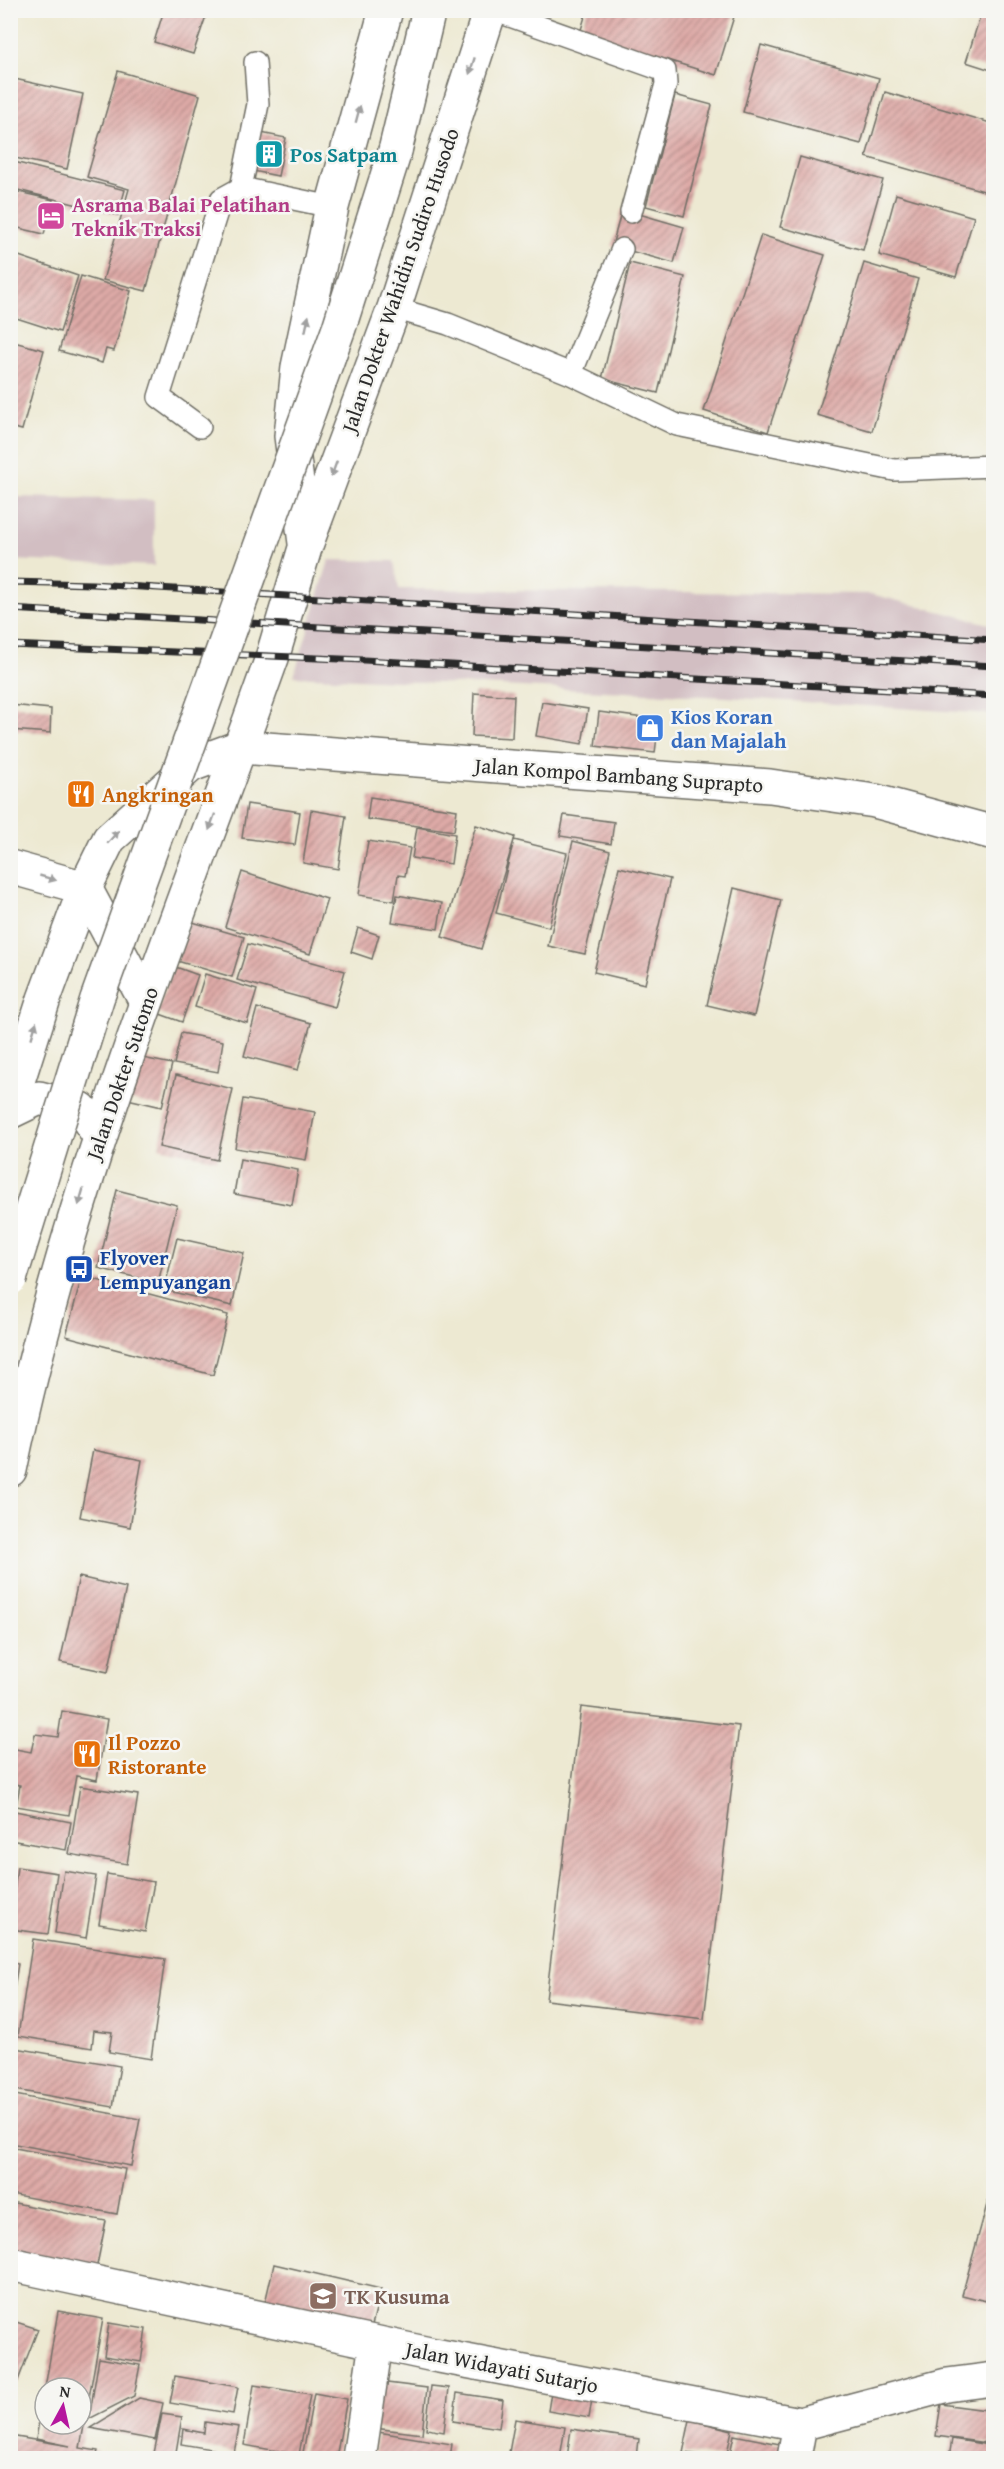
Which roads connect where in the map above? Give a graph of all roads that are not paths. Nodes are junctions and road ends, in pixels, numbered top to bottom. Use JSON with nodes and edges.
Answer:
{"nodes":[{"id":1,"x":386,"y":10,"type":"edge"},
{"id":2,"x":429,"y":10,"type":"edge"},
{"id":3,"x":492,"y":10,"type":"edge"},
{"id":4,"x":255,"y":62,"type":"dead end"},
{"id":5,"x":241,"y":188,"type":"junction"},
{"id":6,"x":332,"y":207,"type":"junction"},
{"id":7,"x":631,"y":212,"type":"dead end"},
{"id":8,"x":621,"y":249,"type":"dead end"},
{"id":9,"x":394,"y":308,"type":"junction"},
{"id":10,"x":298,"y":367,"type":"junction"},
{"id":11,"x":571,"y":374,"type":"junction"},
{"id":12,"x":364,"y":386,"type":"junction"},
{"id":13,"x":200,"y":427,"type":"dead end"},
{"id":14,"x":993,"y":466,"type":"edge"},
{"id":15,"x":305,"y":548,"type":"junction"},
{"id":16,"x":190,"y":746,"type":"joint"},
{"id":17,"x":240,"y":747,"type":"junction"},
{"id":18,"x":993,"y":833,"type":"edge"},
{"id":19,"x":10,"y":867,"type":"edge"},
{"id":20,"x":85,"y":888,"type":"junction"},
{"id":21,"x":146,"y":1002,"type":"junction"},
{"id":22,"x":10,"y":1106,"type":"edge"},
{"id":23,"x":10,"y":1112,"type":"edge"},
{"id":24,"x":100,"y":1137,"type":"junction"},
{"id":25,"x":10,"y":1279,"type":"edge"},
{"id":26,"x":10,"y":1470,"type":"edge"},
{"id":27,"x":10,"y":2264,"type":"edge"},
{"id":28,"x":376,"y":2343,"type":"junction"},
{"id":29,"x":993,"y":2379,"type":"edge"},
{"id":30,"x":800,"y":2424,"type":"junction"},
{"id":31,"x":359,"y":2458,"type":"edge"},
{"id":32,"x":794,"y":2458,"type":"edge"}],
"edges":[{"from":6,"to":1,"type":"street","name":"Jalan Dokter Wahidin Sudiro Husodo","one_way":true},
{"from":2,"to":16,"type":"street","name":"Jalan Dokter Wahidin Sudiro Husodo","bridge":true},
{"from":3,"to":7,"type":"lane"},
{"from":3,"to":9,"type":"street","name":"Jalan Dokter Wahidin Sudiro Husodo","one_way":true},
{"from":4,"to":5,"type":"lane"},
{"from":5,"to":6,"type":"lane"},
{"from":5,"to":13,"type":"lane"},
{"from":10,"to":6,"type":"street","name":"Jalan Dokter Wahidin Sudiro Husodo","one_way":true},
{"from":8,"to":11,"type":"lane"},
{"from":9,"to":11,"type":"lane"},
{"from":9,"to":12,"type":"street","name":"Jalan Dokter Wahidin Sudiro Husodo"},
{"from":10,"to":12,"type":"street"},
{"from":10,"to":15,"type":"street","name":"Jalan Dokter Wahidin Sudiro Husodo"},
{"from":11,"to":14,"type":"lane"},
{"from":12,"to":15,"type":"street","name":"Jalan Dokter Wahidin Sudiro Husodo","one_way":true},
{"from":15,"to":17,"type":"street","name":"Jalan Dokter Wahidin Sudiro Husodo"},
{"from":16,"to":25,"type":"street","name":"Jalan Dokter Sutomo","bridge":true},
{"from":17,"to":18,"type":"street","name":"Jalan Kompol Bambang Suprapto"},
{"from":20,"to":17,"type":"street","one_way":true},
{"from":17,"to":21,"type":"street","name":"Jalan Dokter Sutomo","one_way":true},
{"from":19,"to":20,"type":"street","one_way":true},
{"from":20,"to":21,"type":"street"},
{"from":22,"to":20,"type":"street","one_way":true},
{"from":21,"to":24,"type":"street","name":"Jalan Dokter Sutomo"},
{"from":23,"to":24,"type":"street"},
{"from":24,"to":26,"type":"street","name":"Jalan Dokter Sutomo","one_way":true},
{"from":27,"to":28,"type":"street","name":"Jalan Widayati Sutarjo"},
{"from":28,"to":30,"type":"street","name":"Jalan Widayati Sutarjo"},
{"from":28,"to":31,"type":"street"},
{"from":29,"to":30,"type":"street","name":"Jalan Widayati Sutarjo"},
{"from":30,"to":32,"type":"street"}]}
